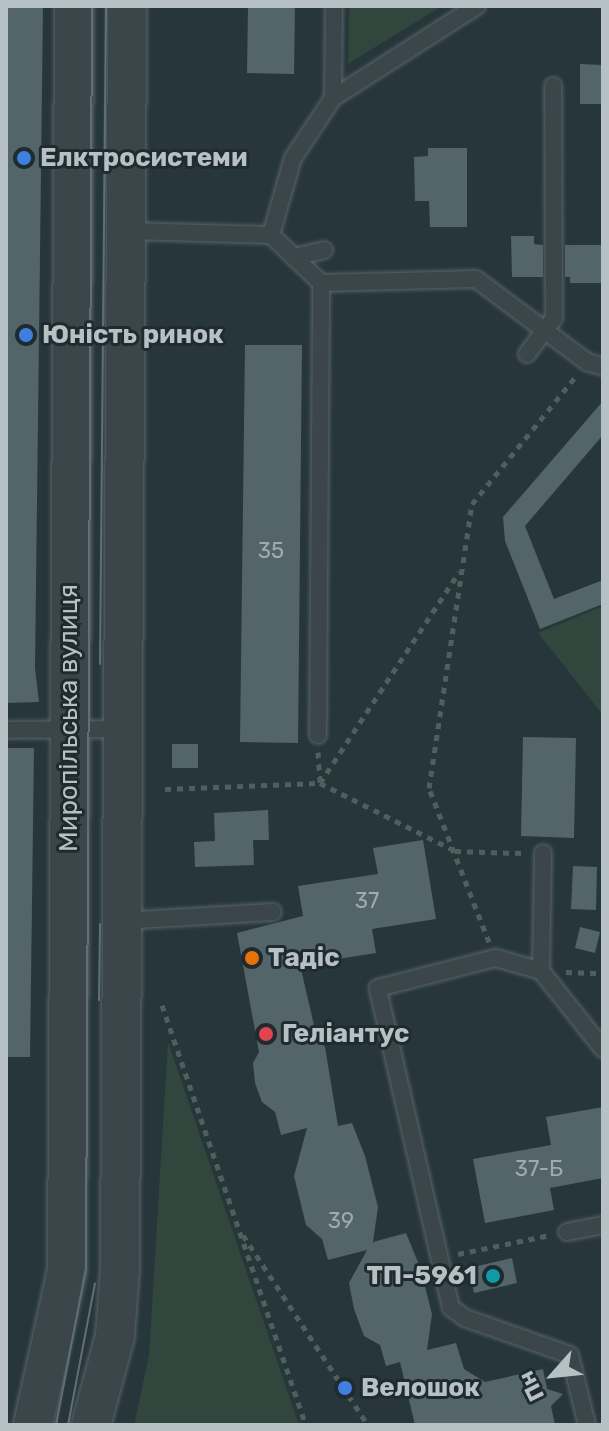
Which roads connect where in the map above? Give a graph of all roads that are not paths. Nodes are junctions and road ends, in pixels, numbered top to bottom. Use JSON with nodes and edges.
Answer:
{"nodes":[{"id":1,"x":74,"y":6,"type":"edge"},
{"id":2,"x":127,"y":6,"type":"edge"},
{"id":3,"x":334,"y":6,"type":"edge"},
{"id":4,"x":477,"y":6,"type":"edge"},
{"id":5,"x":553,"y":86,"type":"dead end"},
{"id":6,"x":333,"y":98,"type":"junction"},
{"id":7,"x":129,"y":231,"type":"junction"},
{"id":8,"x":271,"y":235,"type":"junction"},
{"id":9,"x":324,"y":250,"type":"dead end"},
{"id":10,"x":294,"y":257,"type":"junction"},
{"id":11,"x":321,"y":283,"type":"junction"},
{"id":12,"x":544,"y":331,"type":"junction"},
{"id":13,"x":527,"y":354,"type":"dead end"},
{"id":14,"x":595,"y":364,"type":"edge"},
{"id":15,"x":68,"y":728,"type":"junction"},
{"id":16,"x":122,"y":729,"type":"junction"},
{"id":17,"x":6,"y":730,"type":"edge"},
{"id":18,"x":318,"y":735,"type":"road end"},
{"id":19,"x":543,"y":853,"type":"road end"},
{"id":20,"x":273,"y":912,"type":"dead end"},
{"id":21,"x":119,"y":921,"type":"junction"},
{"id":22,"x":541,"y":971,"type":"junction"},
{"id":23,"x":603,"y":1049,"type":"edge"},
{"id":24,"x":603,"y":1225,"type":"edge"},
{"id":25,"x":567,"y":1232,"type":"road end"},
{"id":26,"x":33,"y":1425,"type":"edge"},
{"id":27,"x":91,"y":1425,"type":"edge"},
{"id":28,"x":587,"y":1425,"type":"edge"}],
"edges":[{"from":1,"to":15,"type":"street","name":"Миропільська вулиця"},
{"from":2,"to":7,"type":"street","name":"Миропільська вулиця"},
{"from":3,"to":6,"type":"lane"},
{"from":4,"to":6,"type":"lane"},
{"from":5,"to":12,"type":"lane"},
{"from":6,"to":8,"type":"lane"},
{"from":7,"to":8,"type":"lane"},
{"from":7,"to":16,"type":"street","name":"Миропільська вулиця"},
{"from":8,"to":10,"type":"lane"},
{"from":9,"to":10,"type":"lane"},
{"from":10,"to":11,"type":"lane"},
{"from":11,"to":12,"type":"lane"},
{"from":11,"to":18,"type":"lane"},
{"from":12,"to":13,"type":"lane"},
{"from":12,"to":14,"type":"lane"},
{"from":15,"to":16,"type":"lane"},
{"from":15,"to":17,"type":"lane"},
{"from":15,"to":26,"type":"street","name":"Миропільська вулиця"},
{"from":16,"to":21,"type":"street","name":"Миропільська вулиця"},
{"from":19,"to":22,"type":"lane"},
{"from":20,"to":21,"type":"lane"},
{"from":21,"to":27,"type":"street","name":"Миропільська вулиця"},
{"from":22,"to":23,"type":"lane"},
{"from":22,"to":28,"type":"lane"},
{"from":24,"to":25,"type":"lane"}]}
